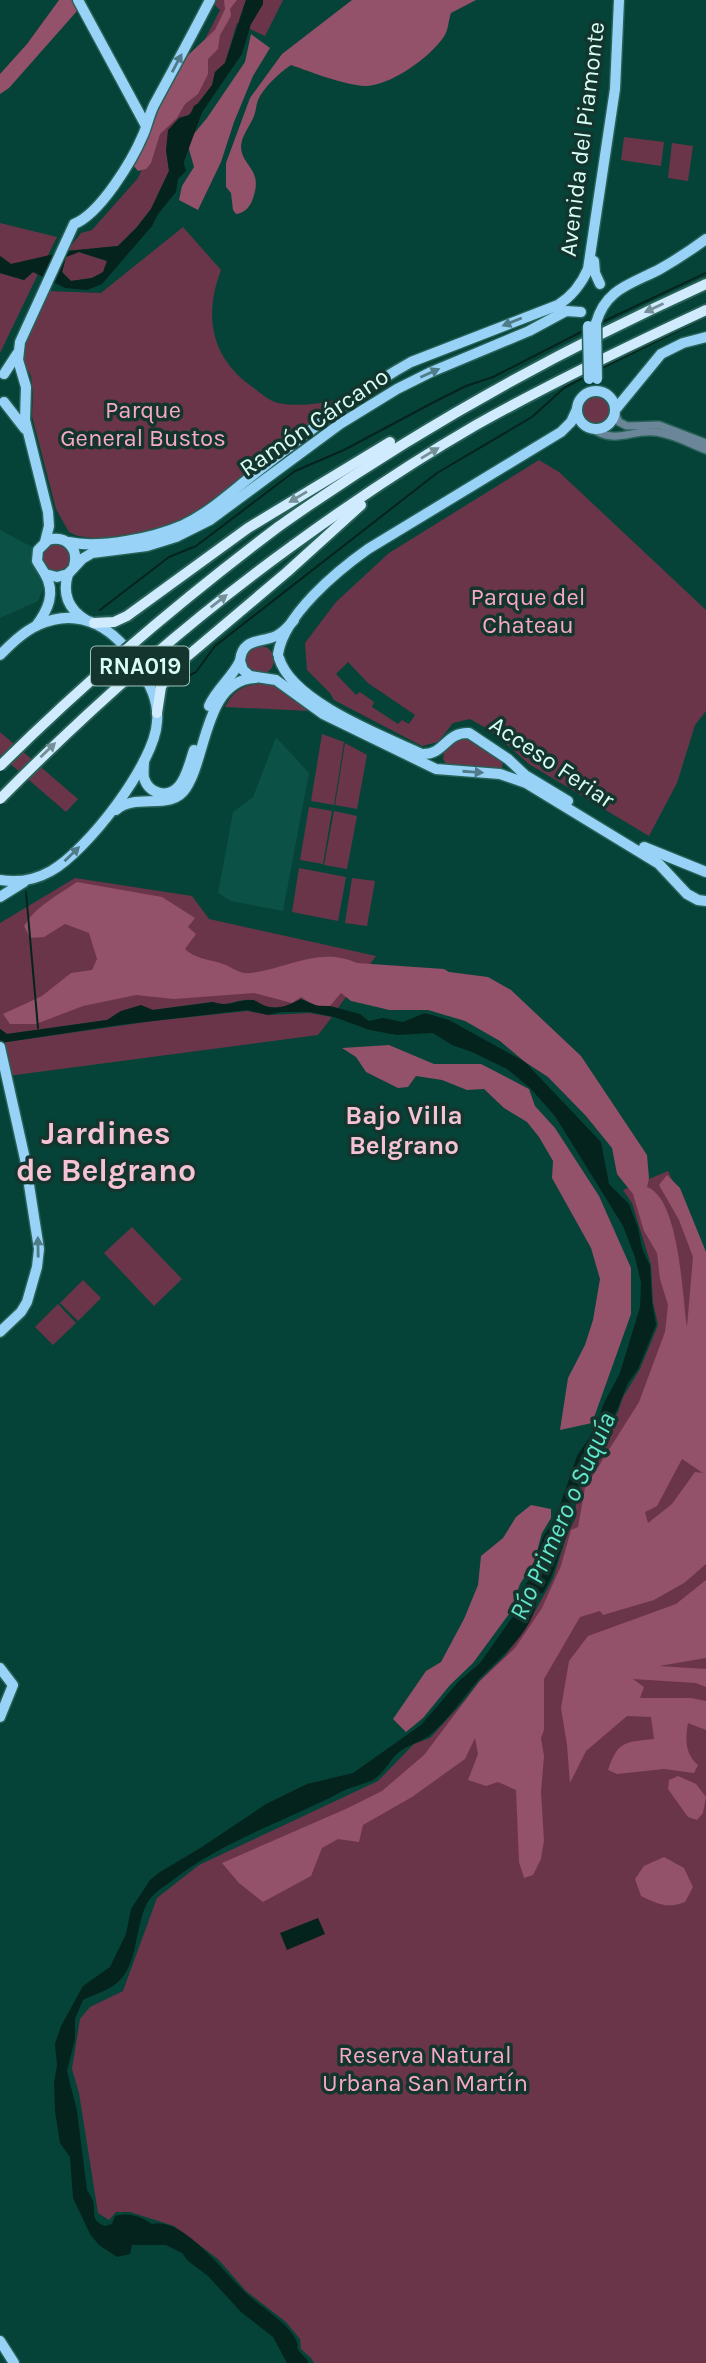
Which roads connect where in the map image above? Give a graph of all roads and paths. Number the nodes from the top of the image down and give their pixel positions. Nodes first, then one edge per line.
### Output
1 (78, 0) edge
2 (210, 0) edge
3 (621, 0) edge
4 (145, 124) junction
5 (706, 239) edge
6 (637, 279) junction
7 (581, 282) junction
8 (601, 284) junction
9 (706, 284) edge
10 (573, 293) junction
11 (603, 307) junction
12 (706, 310) edge
13 (582, 312) junction
14 (592, 324) junction
15 (706, 337) edge
16 (18, 351) junction
17 (2, 375) edge
18 (22, 378) junction
19 (593, 379) junction
20 (636, 386) junction
21 (25, 393) junction
22 (605, 393) junction
23 (583, 395) junction
24 (2, 401) edge
25 (577, 409) junction
26 (615, 412) junction
27 (444, 418) junction
28 (588, 427) junction
29 (28, 432) junction
30 (561, 432) junction
31 (706, 443) edge
32 (706, 450) edge
33 (403, 470) junction
34 (48, 512) junction
35 (66, 541) junction
36 (45, 542) junction
37 (71, 570) junction
38 (45, 574) junction
39 (294, 620) junction
40 (91, 622) junction
41 (36, 626) junction
42 (258, 640) junction
43 (0, 655) edge
44 (279, 656) junction
45 (240, 661) junction
46 (259, 678) junction
47 (157, 713) junction
48 (439, 751) junction
49 (508, 759) junction
50 (144, 760) junction
51 (0, 766) edge
52 (446, 770) junction
53 (499, 774) junction
54 (0, 799) edge
55 (107, 816) junction
56 (686, 865) junction
57 (706, 872) edge
58 (0, 880) edge
59 (28, 880) junction
60 (675, 880) junction
61 (0, 897) edge
62 (706, 901) edge
63 (0, 1048) edge
64 (0, 1332) edge
65 (0, 1668) edge
66 (0, 1717) edge
67 (0, 2341) edge
68 (14, 2363) edge

1 - 4 main road
4 -> 2 main road
3 - 7 main road, Avenida del Piamonte
3 - 8 main road, Avenida del Piamonte
4 - 16 main road
5 - 6 main road
6 - 8 main road
6 - 11 main road
7 - 8 main road
7 - 10 main road
8 - 11 main road
9 -> 27 highway, RNA019
10 - 13 main road
10 -> 35 main road, Ramón Cárcano
11 - 13 main road
11 - 14 main road
33 -> 12 highway, RNA019
13 - 14 main road
37 -> 13 main road, Ramón Cárcano
14 - 19 main road, bridge
15 - 20 main road
16 - 17 main road
16 - 18 main road
17 - 18 main road
18 - 21 main road
19 - 22 main road
19 - 23 main road
20 - 22 main road
20 - 26 main road
21 - 24 main road
21 - 29 main road
22 - 23 main road
22 - 26 main road
23 - 25 main road
24 - 29 main road
25 - 28 main road
25 - 30 main road
26 - 28 main road
26 - 31 street
27 -> 40 highway
27 - 51 highway, RNA019, bridge
28 - 30 main road
28 - 32 street
29 - 34 main road
30 - 39 main road
33 - 47 highway
54 -> 33 highway, RNA019, bridge
34 - 35 main road
34 - 36 main road
35 - 36 main road
35 - 37 main road
36 - 38 main road
37 - 38 main road
37 - 40 main road
38 - 41 main road
39 - 42 main road
39 - 44 main road
40 - 41 main road
40 - 47 main road
41 - 43 main road
42 - 44 main road
42 - 45 main road
44 - 46 main road
44 - 48 main road
45 - 46 main road
45 - 50 main road
46 - 52 main road, Acceso Feriar
46 - 55 main road
47 - 50 main road
48 - 49 main road, Acceso Feriar
48 - 52 main road
49 - 53 main road
49 - 56 main road, Acceso Feriar
50 - 55 main road
52 -> 53 main road, Acceso Feriar
53 - 60 main road, Acceso Feriar
59 -> 55 main road
56 - 57 main road, Acceso Feriar
56 - 60 main road
58 - 59 main road
59 - 61 main road
60 - 62 main road, Acceso Feriar
64 -> 63 main road
65 - 66 main road
67 - 68 main road

